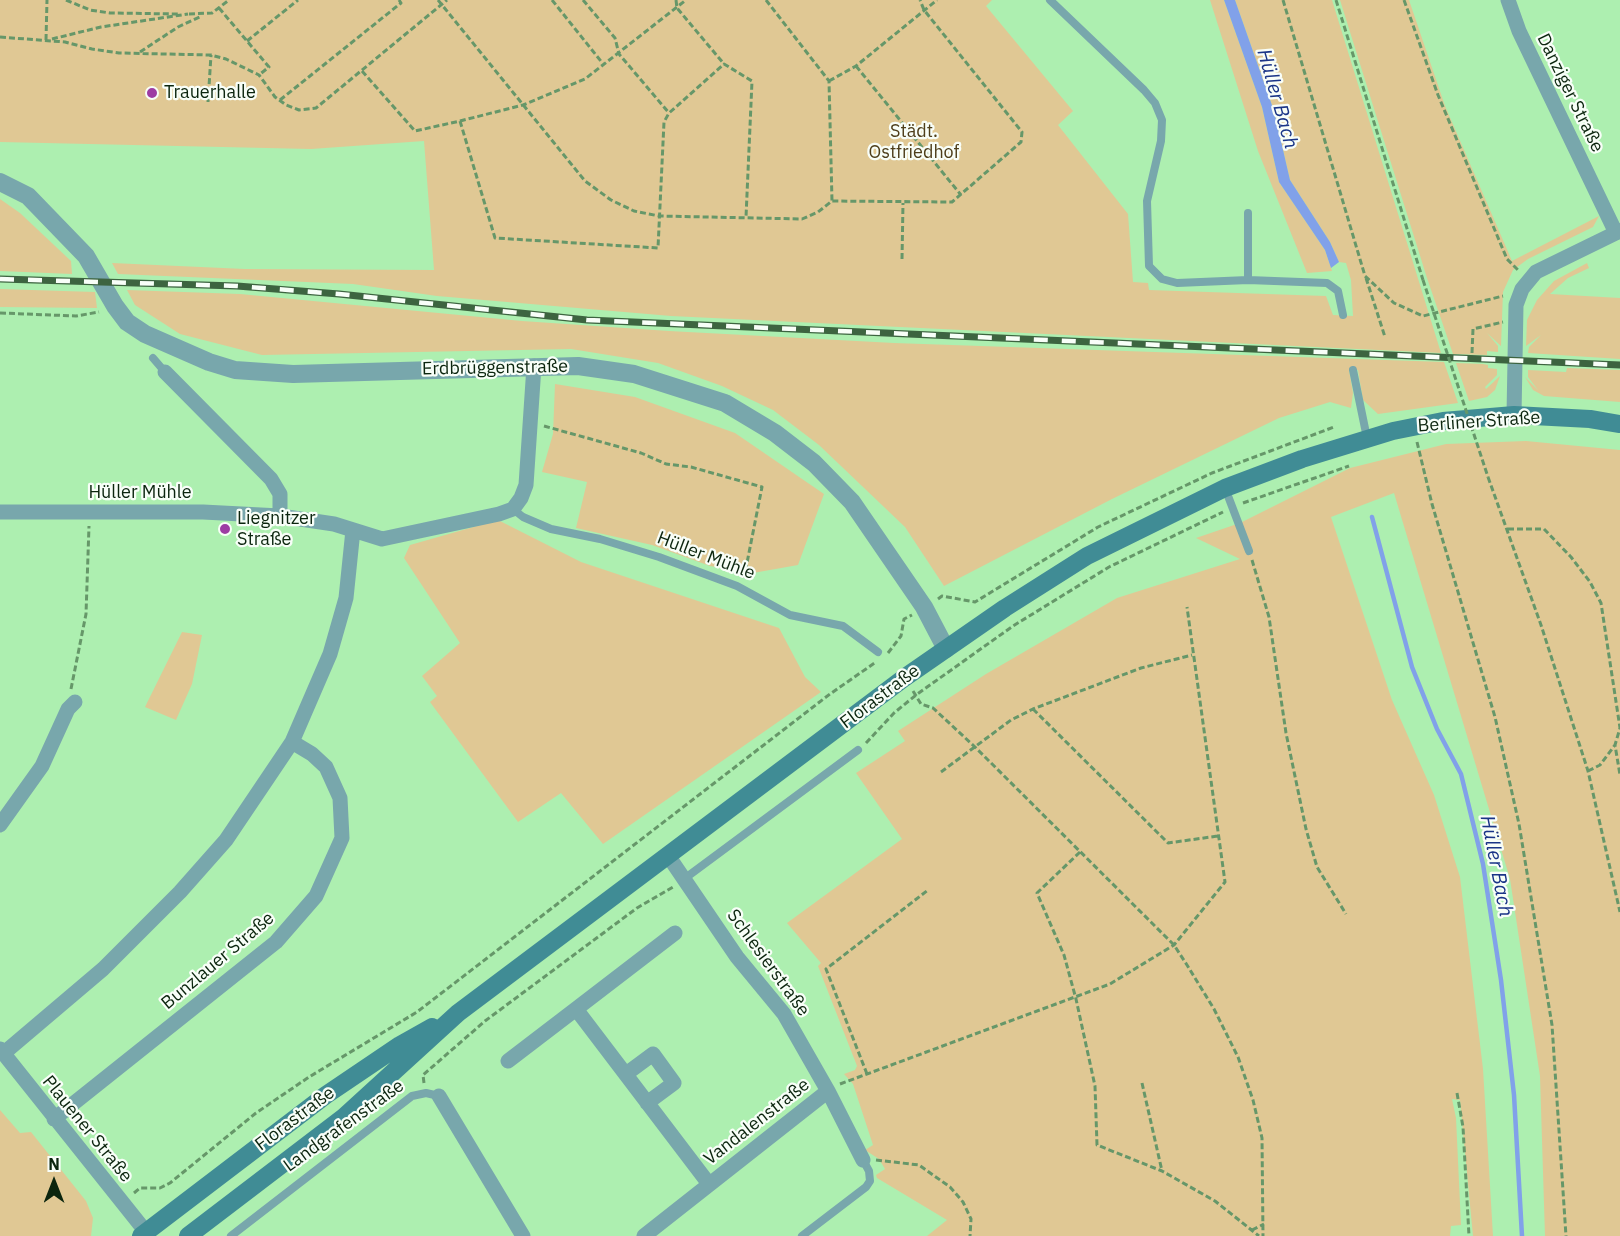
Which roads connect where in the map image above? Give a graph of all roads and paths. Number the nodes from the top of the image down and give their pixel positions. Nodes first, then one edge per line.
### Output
1 (47, 0) edge
2 (66, 0) edge
3 (229, 0) edge
4 (298, 0) edge
5 (399, 0) edge
6 (438, 0) edge
7 (447, 0) edge
8 (552, 0) edge
9 (583, 0) edge
10 (676, 0) edge
11 (686, 0) edge
12 (766, 0) edge
13 (920, 0) edge
14 (938, 0) edge
15 (1050, 0) edge
16 (1283, 0) edge
17 (1336, 0) edge
18 (1404, 0) edge
19 (1508, 0) edge
20 (442, 4) junction
21 (219, 8) junction
22 (677, 8) junction
23 (924, 10) junction
24 (188, 14) junction
25 (206, 15) junction
26 (0, 37) edge
27 (46, 40) junction
28 (247, 40) junction
29 (139, 52) junction
30 (619, 54) junction
31 (211, 55) junction
32 (724, 64) junction
33 (604, 65) junction
34 (856, 66) junction
35 (362, 71) junction
36 (259, 75) junction
37 (830, 81) junction
38 (279, 100) junction
39 (208, 102) dead end
40 (523, 105) junction
41 (669, 113) junction
42 (460, 121) junction
43 (0, 182) edge
44 (962, 195) junction
45 (832, 201) junction
46 (903, 204) junction
47 (1248, 213) dead end
48 (659, 216) junction
49 (746, 217) junction
50 (1618, 232) edge
51 (902, 259) dead end
52 (1365, 276) junction
53 (1248, 280) junction
54 (1525, 284) junction
55 (115, 306) junction
56 (0, 313) edge
57 (1343, 315) dead end
58 (1516, 322) junction
59 (1385, 337) dead end
60 (1472, 353) dead end
61 (153, 358) dead end
62 (534, 366) junction
63 (1353, 370) dead end
64 (165, 372) joint
65 (1514, 415) junction
66 (531, 422) junction
67 (1620, 424) edge
68 (1415, 426) junction
69 (1334, 427) dead end
70 (1367, 438) junction
71 (1341, 446) joint
72 (1349, 466) dead end
73 (1225, 488) junction
74 (1232, 507) junction
75 (513, 509) junction
76 (0, 512) edge
77 (89, 512) junction
78 (280, 516) junction
79 (1507, 529) junction
80 (353, 530) junction
81 (1249, 551) joint
82 (737, 586) junction
83 (924, 607) junction
84 (1187, 607) dead end
85 (946, 649) junction
86 (878, 652) dead end
87 (1193, 655) junction
88 (904, 678) junction
89 (916, 695) junction
90 (75, 702) joint
91 (1033, 709) junction
92 (292, 742) junction
93 (1615, 745) junction
94 (975, 747) junction
95 (858, 750) joint
96 (1588, 771) junction
97 (941, 772) dead end
98 (1620, 775) edge
99 (0, 825) edge
100 (1218, 836) junction
101 (1080, 852) junction
102 (669, 857) junction
103 (684, 879) junction
104 (928, 890) dead end
105 (1620, 912) edge
106 (1346, 914) dead end
107 (675, 933) dead end
108 (1174, 945) junction
109 (1076, 999) junction
110 (576, 1010) junction
111 (458, 1013) junction
112 (2, 1051) edge
113 (508, 1061) dead end
114 (626, 1074) junction
115 (867, 1074) junction
116 (1142, 1083) dead end
117 (828, 1091) junction
118 (1456, 1093) dead end
119 (432, 1095) junction
120 (647, 1102) junction
121 (54, 1119) junction
122 (862, 1160) junction
123 (1162, 1171) junction
124 (709, 1184) junction
125 (122, 1202) junction
126 (1264, 1224) junction
127 (1252, 1230) junction
128 (145, 1235) edge
129 (188, 1236) edge
130 (231, 1236) edge
131 (523, 1236) edge
132 (644, 1236) edge
133 (802, 1236) edge
134 (970, 1236) edge
135 (1261, 1236) edge
136 (1469, 1236) edge
137 (1566, 1236) edge

1 - 27 path
2 - 24 path
3 - 21 path
4 - 28 path
5 - 38 path
6 - 20 path
7 - 20 path
8 - 33 path
9 - 30 path
10 - 22 path
11 - 22 path
12 - 37 path
13 - 23 path
14 - 23 path
15 - 53 lane
16 - 52 path
17 - 79 path, bridge
18 - 54 path
19 - 50 street, Danziger Straße
20 - 35 path
20 - 40 path
21 - 25 path
21 - 28 path
22 - 30 path
22 - 32 path
23 - 34 path
23 - 44 path
24 - 25 path
24 - 27 path
25 - 29 path
26 - 27 path
27 - 29 path
28 - 36 path
29 - 31 path
30 - 33 path
30 - 41 path
31 - 36 path
31 - 39 path
32 - 41 path
32 - 49 path
33 - 40 path
34 - 37 path
34 - 44 path
35 - 38 path
35 - 42 path
36 - 38 path
37 - 45 path
40 - 42 path
40 - 48 path
41 - 48 path
42 - 48 path
43 - 55 street, Erdbrüggenstraße
44 - 46 path
45 - 46 path
45 - 49 path
46 - 51 path
47 - 53 lane
48 - 49 path
50 - 54 street
52 - 54 path
52 - 59 path
53 - 57 lane
54 - 58 street
55 - 56 path
55 - 62 street, Erdbrüggenstraße
58 - 60 path
58 - 65 street
61 - 64 lane
62 - 66 street
62 - 83 street, Erdbrüggenstraße
63 - 70 lane
64 - 78 street
65 - 67 main road, Berliner Straße
65 - 68 main road, Berliner Straße
66 - 75 street
66 - 82 path
68 - 70 main road, Berliner Straße
68 - 137 path
69 - 83 path
70 - 71 main road, Berliner Straße
71 - 73 main road, Florastraße
72 - 74 path
73 - 74 lane
73 - 85 main road, Florastraße
74 - 81 lane
74 - 89 path
75 - 80 street, Hüller Mühle
75 - 82 lane, Hüller Mühle
76 - 77 street, Hüller Mühle
77 - 78 street, Hüller Mühle
77 - 90 path
78 - 80 street, Hüller Mühle
79 - 93 path
79 - 96 path
80 - 92 street
81 - 106 path
82 - 86 lane, Hüller Mühle
83 - 85 street, Erdbrüggenstraße
83 - 125 path
84 - 87 path
85 - 88 main road, Florastraße
87 - 91 path
87 - 100 path
88 - 89 path
88 - 102 main road, Florastraße
89 - 94 path
89 - 95 path
90 - 99 street
91 - 94 path
91 - 100 path
92 - 112 street
92 - 121 street, Bunzlauer Straße
93 - 96 path
93 - 98 path
94 - 97 path
94 - 101 path
95 - 103 lane
96 - 105 path
100 - 108 path
101 - 108 path
101 - 109 path
102 - 103 street, Schlesierstraße
102 - 111 main road, Florastraße
103 - 117 street, Schlesierstraße
103 - 119 path
104 - 115 path
107 - 110 street
108 - 109 path
108 - 126 path
109 - 115 path
109 - 123 path
110 - 113 street
110 - 114 street, Vandalenstraße
111 - 128 main road, Florastraße
111 - 129 main road, Florastraße
112 - 121 street, Plauener Straße
114 - 120 street, Vandalenstraße
114 - 120 street
115 - 117 path
116 - 123 path
117 - 122 street, Schlesierstraße
117 - 124 street, Vandalenstraße
118 - 136 path
119 - 130 lane, Landgrafenstraße
119 - 131 street
120 - 124 street, Vandalenstraße
121 - 125 street, Plauener Straße
122 - 133 lane
122 - 134 path
123 - 127 path
124 - 132 street, Vandalenstraße
125 - 128 street, Plauener Straße
126 - 127 path
126 - 135 path
127 - 135 path

